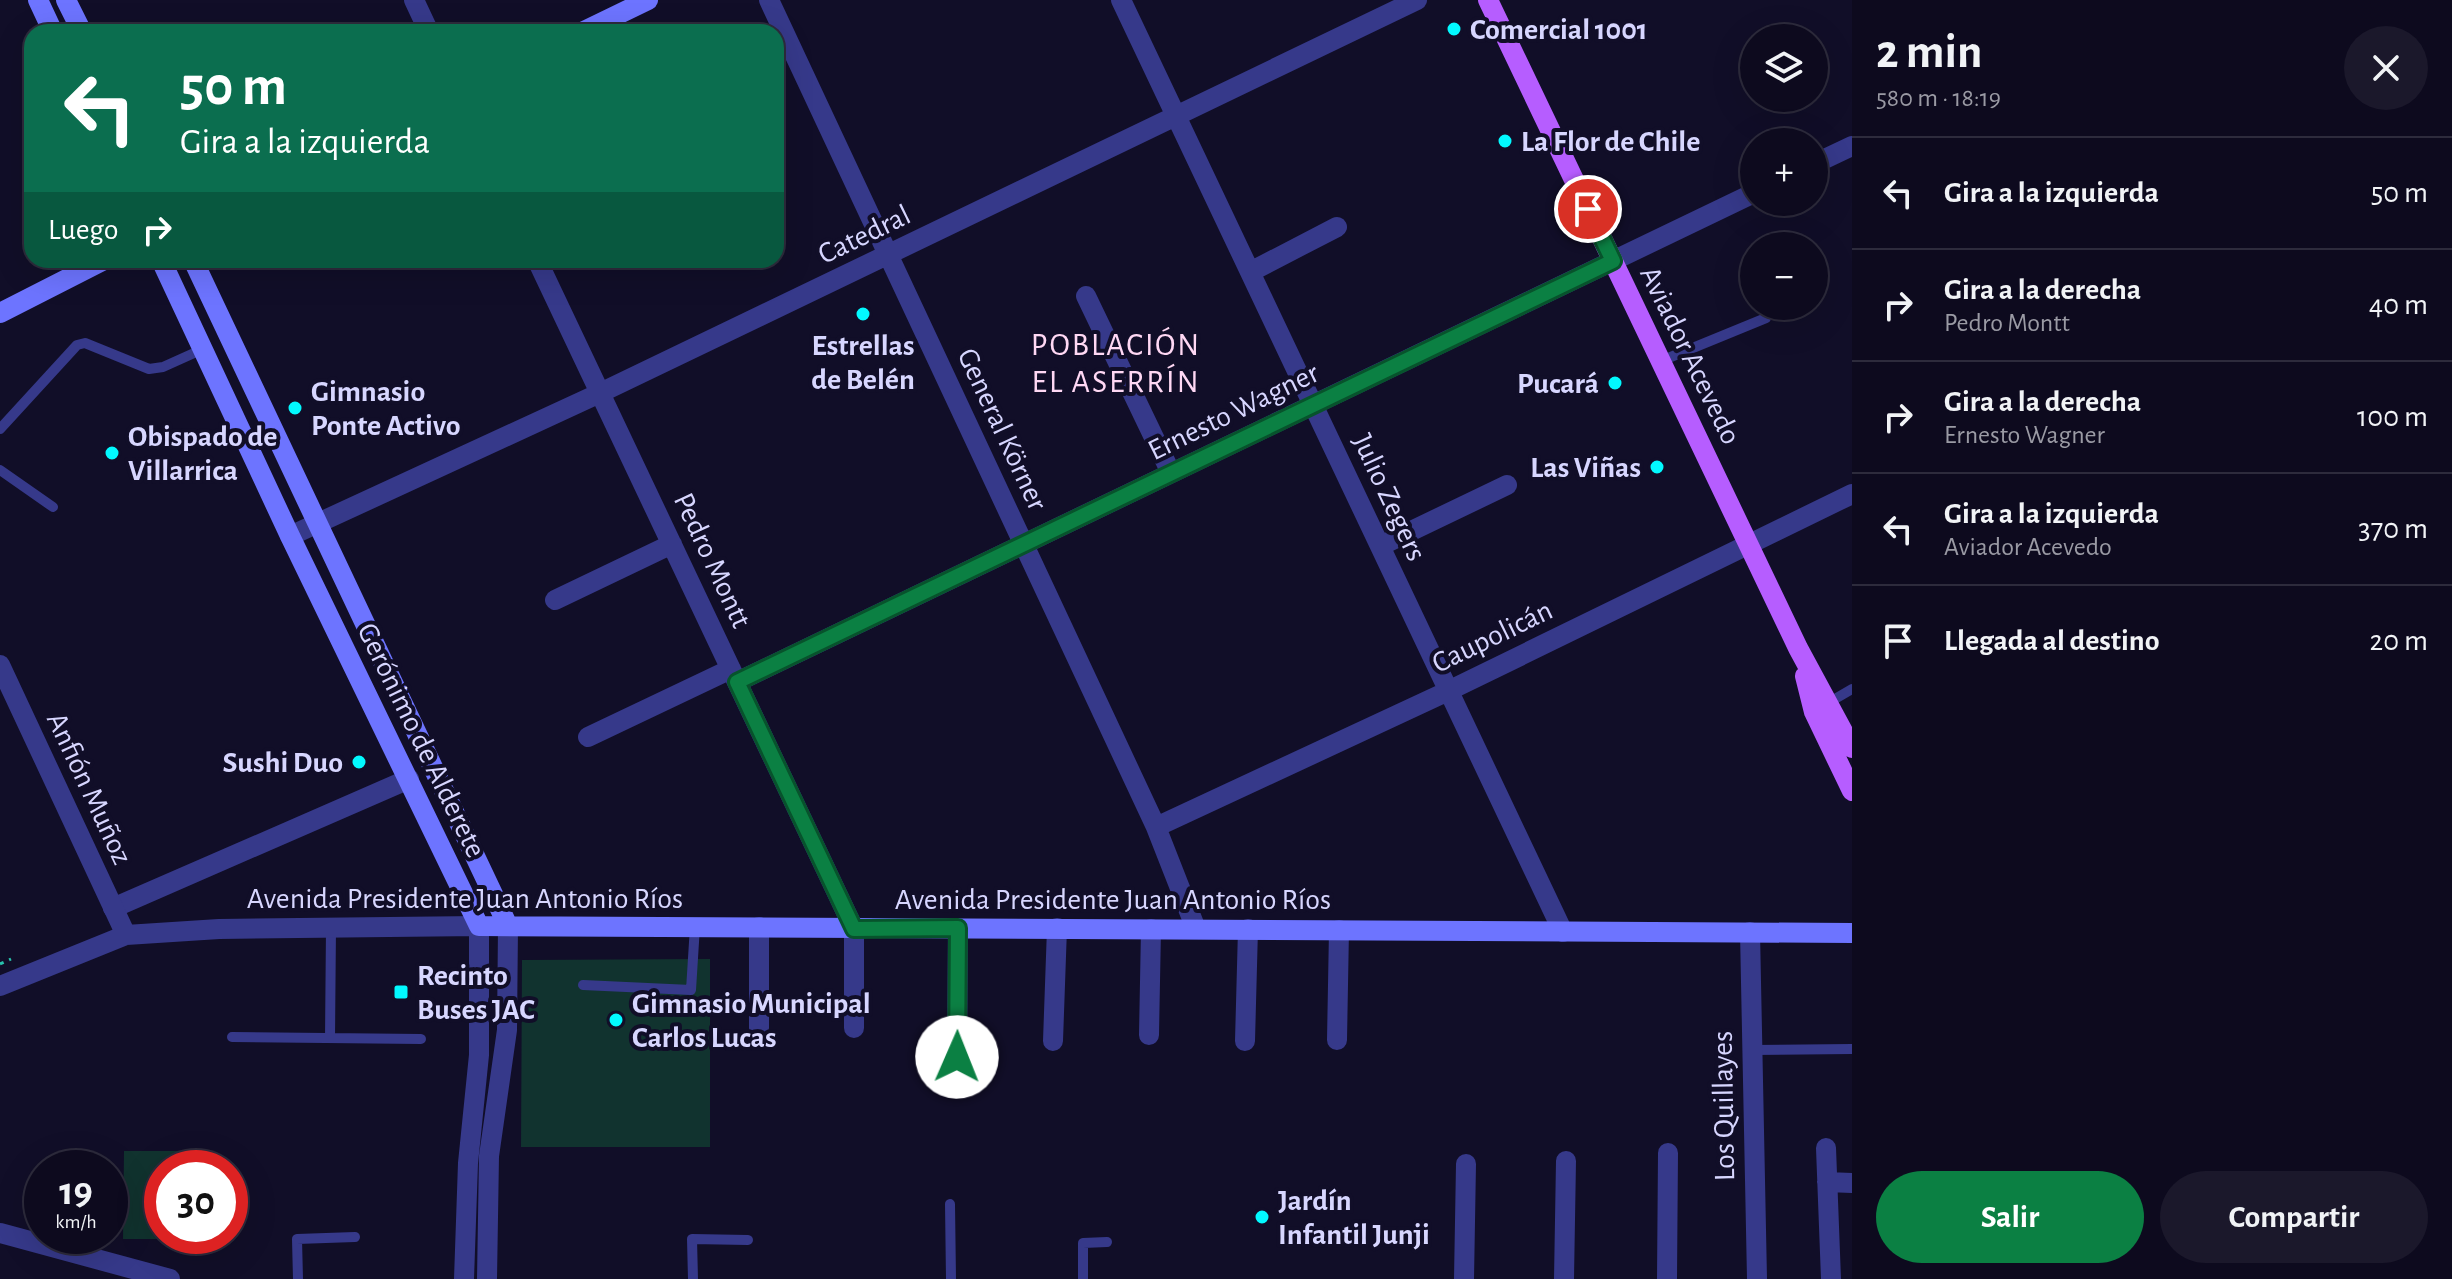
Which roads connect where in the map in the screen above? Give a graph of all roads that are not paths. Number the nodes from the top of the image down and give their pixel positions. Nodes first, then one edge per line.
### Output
1 (38, 0) edge
2 (66, 0) edge
3 (414, 0) edge
4 (648, 0) edge
5 (769, 0) edge
6 (1121, 0) edge
7 (1417, 0) edge
8 (1488, 0) edge
9 (49, 24) edge
10 (78, 24) edge
11 (425, 24) edge
12 (601, 24) edge
13 (780, 24) edge
14 (784, 32) edge
15 (1176, 116) junction
16 (1852, 146) edge
17 (1828, 157) edge
18 (1740, 200) edge
19 (1337, 227) dead end
20 (888, 256) junction
21 (1613, 261) junction
22 (84, 268) edge
23 (165, 268) edge
24 (197, 268) edge
25 (541, 268) edge
26 (1250, 272) junction
27 (1086, 296) dead end
28 (0, 313) edge
29 (1761, 320) edge
30 (203, 349) junction
31 (1661, 361) junction
32 (600, 393) junction
33 (1313, 405) junction
34 (0, 429) edge
35 (0, 470) edge
36 (1171, 473) junction
37 (1507, 485) dead end
38 (1852, 494) edge
39 (53, 507) dead end
40 (318, 523) junction
41 (290, 536) junction
42 (672, 544) junction
43 (1024, 544) junction
44 (1749, 544) junction
45 (1380, 546) junction
46 (555, 600) dead end
47 (1798, 648) junction
48 (1, 668) edge
49 (734, 676) junction
50 (1852, 689) edge
51 (1448, 691) junction
52 (1828, 703) junction
53 (588, 737) dead end
54 (1852, 748) edge
55 (409, 779) junction
56 (1850, 785) edge
57 (1156, 827) junction
58 (113, 908) junction
59 (479, 926) junction
60 (508, 926) junction
61 (695, 926) junction
62 (759, 927) junction
63 (331, 928) junction
64 (958, 928) junction
65 (1057, 928) junction
66 (854, 929) junction
67 (1151, 929) junction
68 (1196, 929) junction
69 (1248, 929) junction
70 (1339, 930) junction
71 (1563, 932) junction
72 (1750, 932) junction
73 (1852, 933) edge
74 (126, 935) junction
75 (583, 985) dead end
76 (0, 986) edge
77 (759, 1028) dead end
78 (854, 1028) dead end
79 (1149, 1035) dead end
80 (232, 1037) dead end
81 (330, 1038) junction
82 (421, 1039) dead end
83 (1337, 1040) dead end
84 (1053, 1041) dead end
85 (1245, 1041) dead end
86 (1852, 1049) edge
87 (1752, 1050) junction
88 (957, 1057) dead end
89 (1826, 1148) dead end
90 (1668, 1153) dead end
91 (1566, 1161) dead end
92 (1466, 1164) dead end
93 (1827, 1182) junction
94 (1852, 1183) edge
95 (950, 1204) dead end
96 (0, 1233) edge
97 (355, 1237) dead end
98 (748, 1240) dead end
99 (1107, 1242) dead end
100 (170, 1279) edge
101 (298, 1279) edge
102 (464, 1279) edge
103 (487, 1279) edge
104 (693, 1279) edge
105 (951, 1279) edge
106 (1083, 1279) edge
107 (1464, 1279) edge
108 (1564, 1279) edge
109 (1667, 1279) edge
110 (1757, 1279) edge
111 (1831, 1279) edge

1 - 9 main road
2 - 10 main road
3 - 11 street
4 - 12 main road
5 - 13 street, General Körner
6 - 15 street, Julio Zegers
7 - 15 street, Catedral
8 - 21 main road, Aviador Acevedo
14 - 20 street, General Körner
15 - 20 street, Catedral
15 - 26 street, Julio Zegers
16 - 17 street
18 - 21 street, Ernesto Wagner
19 - 26 street
20 - 32 street, Catedral
20 - 43 street, General Körner
21 - 31 main road, Aviador Acevedo
21 - 33 street, Ernesto Wagner
22 - 28 main road
23 - 30 main road, Gerónimo de Alderete
24 - 40 main road, Gerónimo de Alderete
25 - 32 street, Pedro Montt
26 - 33 street, Julio Zegers
27 - 36 street
29 - 31 lane
30 - 34 lane
30 - 41 main road, Gerónimo de Alderete
31 - 44 main road, Aviador Acevedo
32 - 40 street, Catedral
32 - 42 street, Pedro Montt
33 - 36 street, Ernesto Wagner
33 - 45 street, Julio Zegers
35 - 39 lane
36 - 43 street, Ernesto Wagner
37 - 45 street
38 - 44 street, Caupolicán
40 - 41 street, Catedral
40 - 60 main road, Gerónimo de Alderete
41 - 55 main road, Gerónimo de Alderete
42 - 46 street
42 - 49 street, Pedro Montt
43 - 49 street, Ernesto Wagner
43 - 57 street, General Körner
44 - 47 main road, Aviador Acevedo
44 - 51 street, Caupolicán
45 - 51 street, Julio Zegers
47 - 52 main road, Aviador Acevedo
47 - 56 main road, Aviador Acevedo
48 - 58 street, Anfión Muñoz
49 - 53 street, Ernesto Wagner
49 - 66 street, Pedro Montt
50 - 52 lane
51 - 57 street, Caupolicán
51 - 71 street, Julio Zegers
52 - 54 main road, Aviador Acevedo
55 - 58 street
55 - 59 main road, Gerónimo de Alderete
57 - 68 street, General Körner
58 - 74 street, Anfión Muñoz
59 - 60 main road, Avenida Presidente Juan Antonio Ríos
59 - 63 street, Avenida Presidente Juan Antonio Ríos
59 - 102 street, Gerónimo de Alderete
60 - 61 main road, Avenida Presidente Juan Antonio Ríos
60 - 103 street, Gerónimo de Alderete
61 - 62 main road, Avenida Presidente Juan Antonio Ríos
61 - 75 lane
62 - 66 main road, Avenida Presidente Juan Antonio Ríos
62 - 77 street
63 - 74 street, Avenida Presidente Juan Antonio Ríos
63 - 81 lane
64 - 65 main road, Avenida Presidente Juan Antonio Ríos
64 - 66 main road, Avenida Presidente Juan Antonio Ríos
64 - 88 street
65 - 67 main road, Avenida Presidente Juan Antonio Ríos
65 - 84 street
66 - 78 street
67 - 68 main road, Avenida Presidente Juan Antonio Ríos
67 - 79 street
68 - 69 main road, Avenida Presidente Juan Antonio Ríos
69 - 70 main road, Avenida Presidente Juan Antonio Ríos
69 - 85 street
70 - 71 main road, Avenida Presidente Juan Antonio Ríos
70 - 83 street
71 - 72 main road, Avenida Presidente Juan Antonio Ríos
72 - 73 main road, Avenida Presidente Juan Antonio Ríos
72 - 87 street, Los Quillayes
74 - 76 street, Avenida Presidente Juan Antonio Ríos
80 - 81 lane
81 - 82 lane
86 - 87 lane
87 - 110 street, Los Quillayes
89 - 93 street
90 - 109 street
91 - 108 street
92 - 107 street
93 - 94 street
93 - 111 street
95 - 105 lane
96 - 100 street
97 - 101 lane
98 - 104 lane
99 - 106 lane

